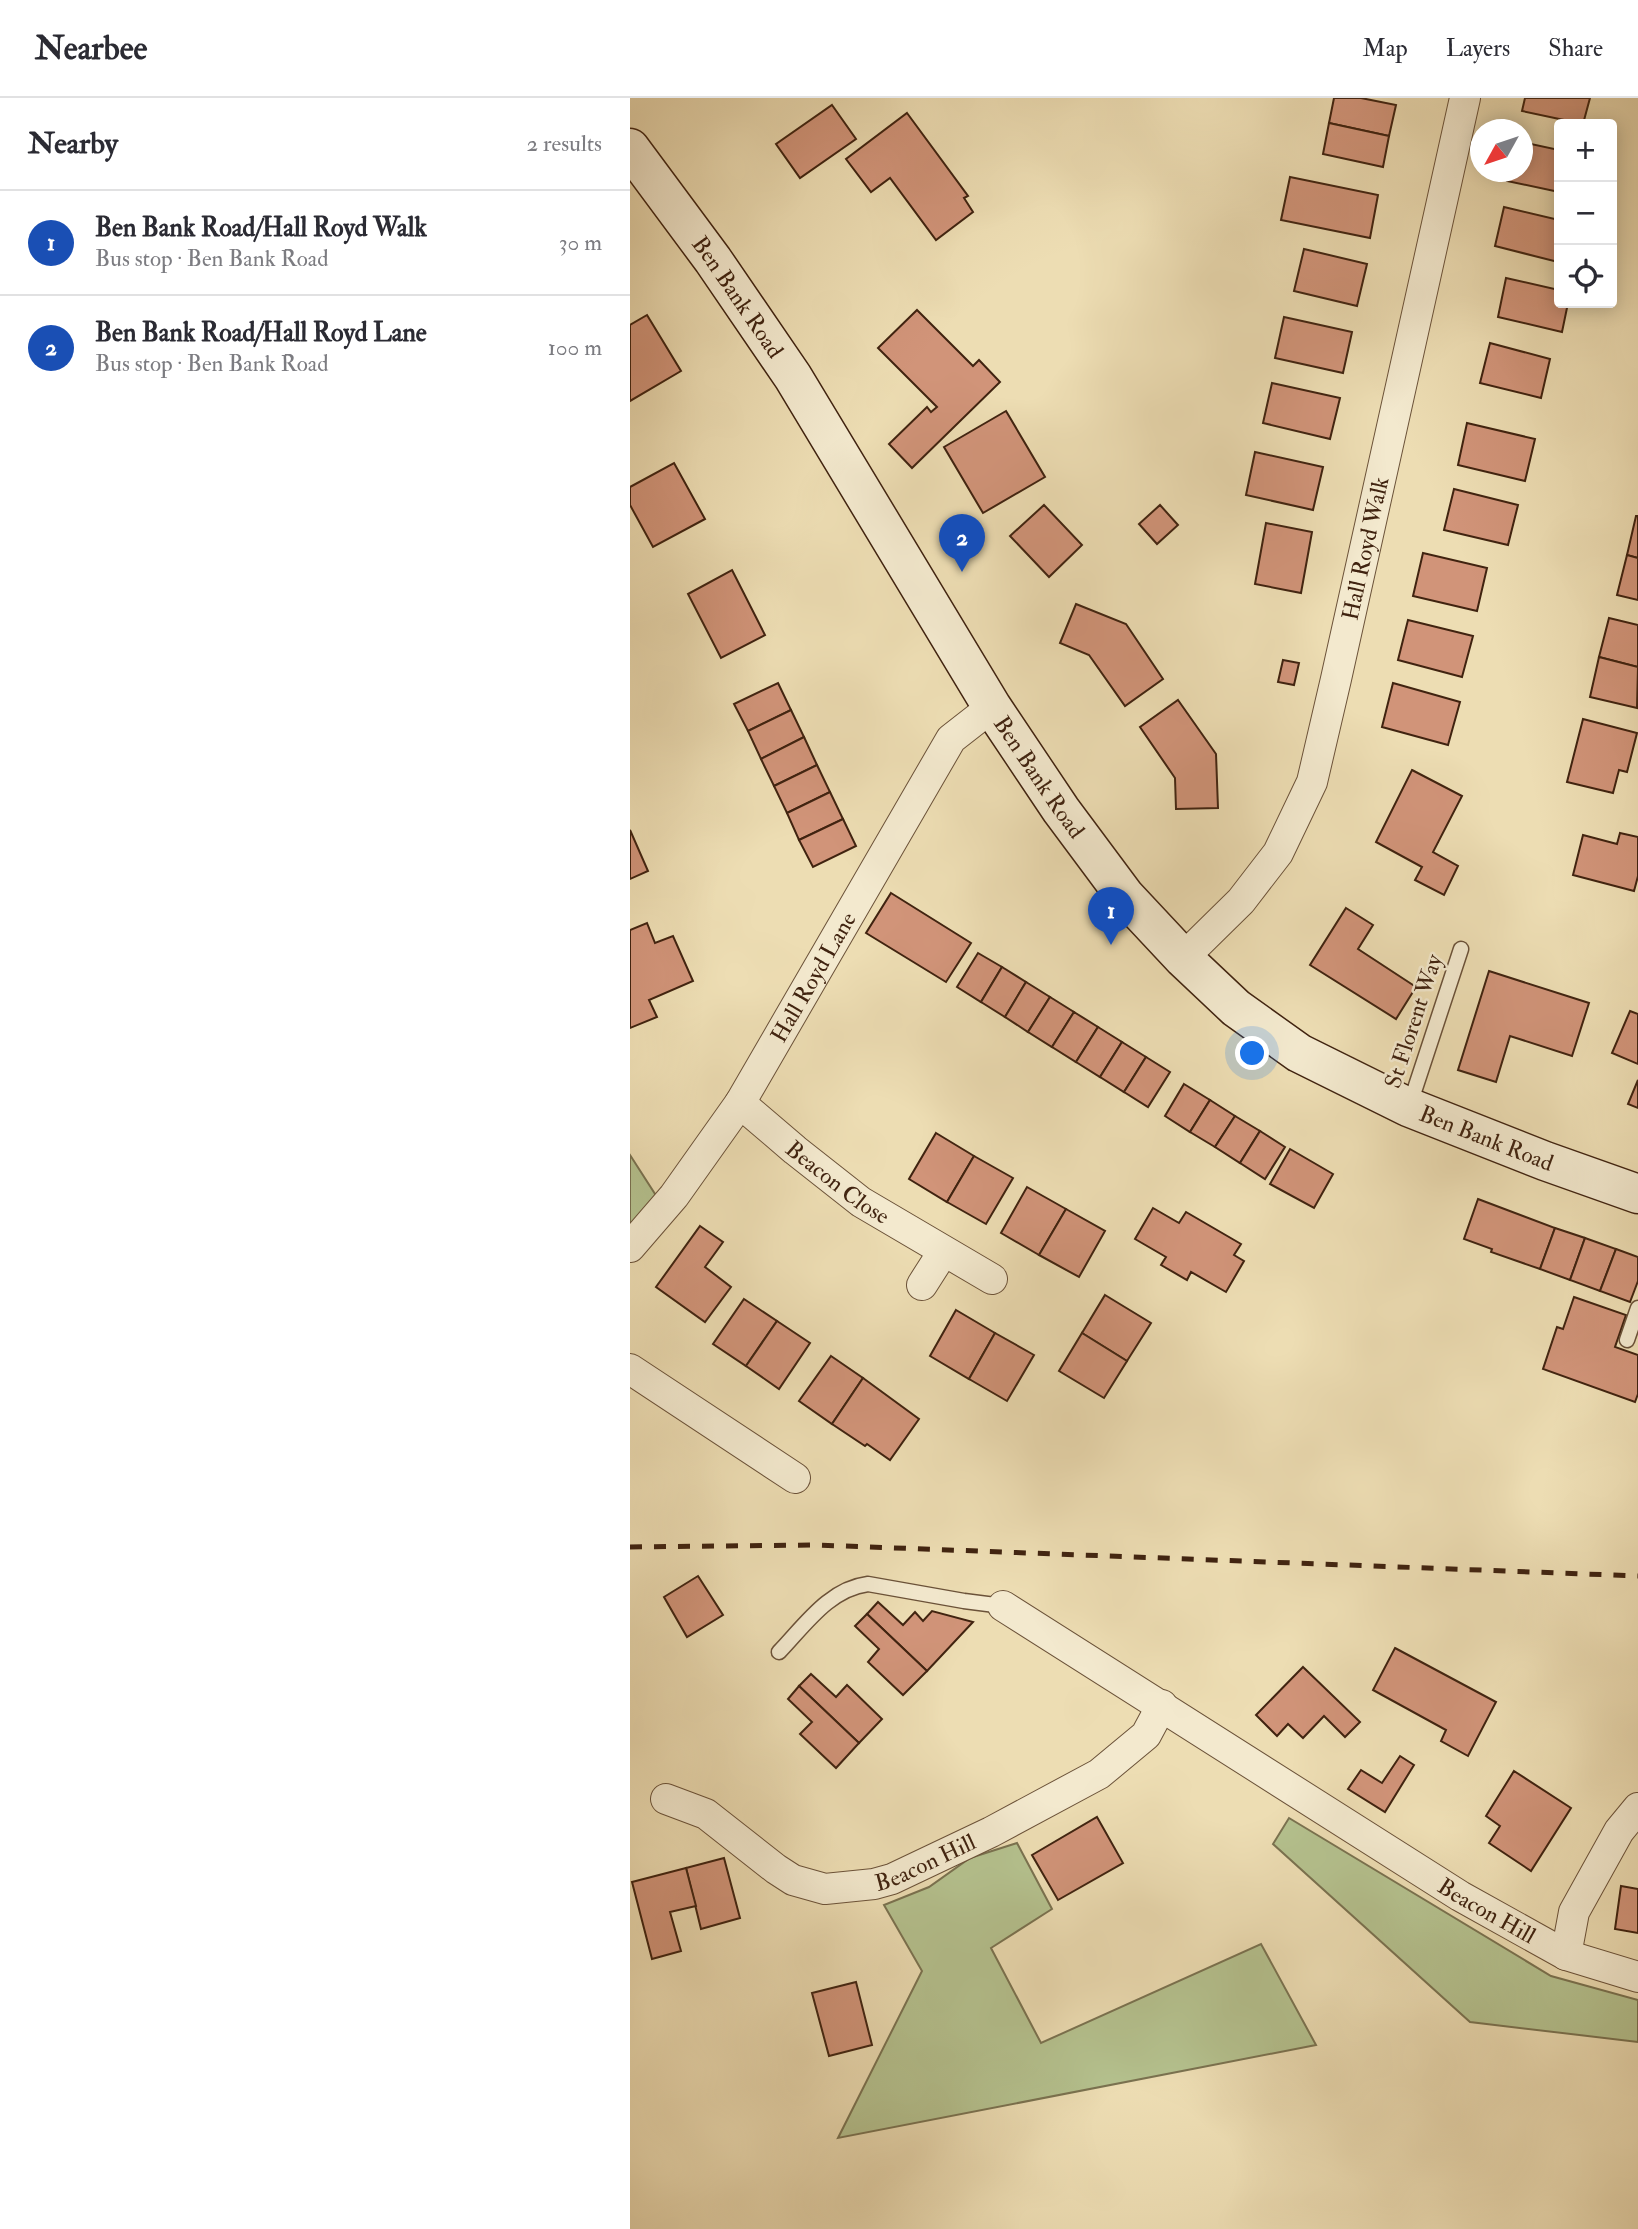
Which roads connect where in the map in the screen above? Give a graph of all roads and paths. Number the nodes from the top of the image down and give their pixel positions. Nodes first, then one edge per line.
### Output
1 (1465, 98) edge
2 (630, 148) edge
3 (992, 707) junction
4 (1461, 949) dead end
5 (1183, 958) junction
6 (740, 1103) junction
7 (1408, 1107) junction
8 (1638, 1194) edge
9 (630, 1247) edge
10 (943, 1252) junction
11 (992, 1279) dead end
12 (922, 1285) dead end
13 (1638, 1308) edge
14 (1627, 1340) dead end
15 (630, 1369) edge
16 (795, 1478) dead end
17 (1003, 1605) joint
18 (779, 1652) dead end
19 (1162, 1705) junction
20 (666, 1798) dead end
21 (1638, 1808) edge
22 (1566, 1955) junction
23 (1638, 1977) edge

1 - 5 street, Hall Royd Walk
2 - 3 main road, Ben Bank Road
3 - 5 main road, Ben Bank Road
3 - 6 street, Hall Royd Lane
4 - 7 lane, St Florent Way
5 - 7 main road, Ben Bank Road
6 - 9 street, Hall Royd Lane
6 - 10 street, Beacon Close
7 - 8 main road, Ben Bank Road
10 - 11 street, Beacon Close
10 - 12 street
13 - 14 lane
15 - 16 street
17 - 18 lane, Beacon Hill
17 - 19 street, Beacon Hill
19 - 20 street, Beacon Hill
19 - 22 street, Beacon Hill
21 - 22 street, Beacon Hill
22 - 23 street, Beacon Hill

